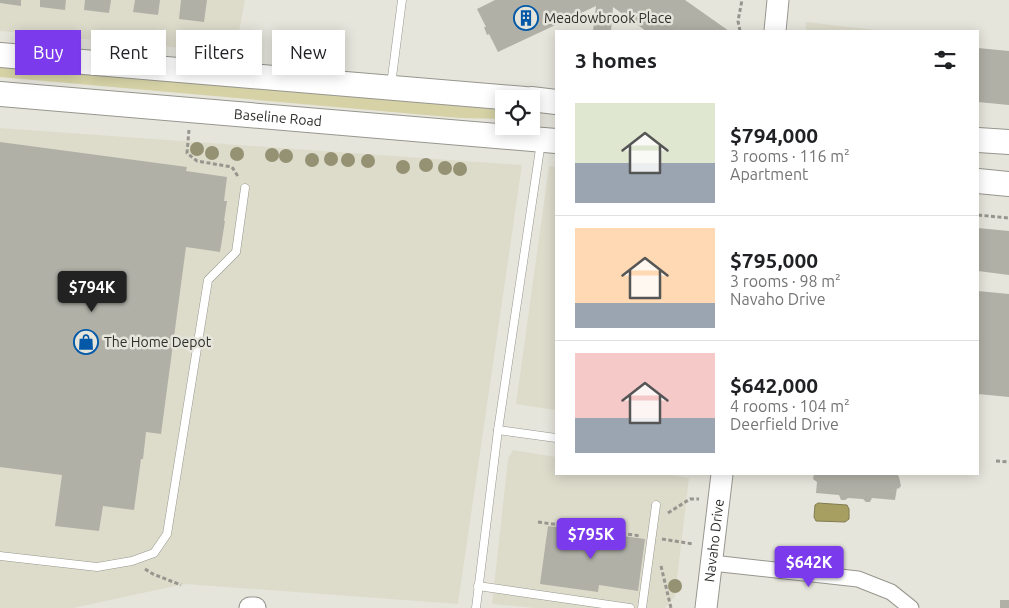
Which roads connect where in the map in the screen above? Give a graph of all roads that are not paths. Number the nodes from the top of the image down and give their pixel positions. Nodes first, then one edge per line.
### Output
1 (402, 0) edge
2 (778, 0) edge
3 (775, 30) edge
4 (0, 55) edge
5 (391, 87) junction
6 (0, 94) edge
7 (495, 96) edge
8 (540, 100) edge
9 (555, 102) edge
10 (979, 140) edge
11 (549, 141) edge
12 (1009, 142) edge
13 (979, 181) edge
14 (1009, 184) edge
15 (245, 188) road end
16 (498, 430) junction
17 (555, 438) edge
18 (722, 475) edge
19 (656, 509) road end
20 (0, 556) edge
21 (712, 563) junction
22 (478, 586) junction
23 (707, 599) edge
24 (250, 608) edge
25 (255, 608) edge
26 (476, 608) edge
27 (630, 608) edge
28 (642, 608) edge
29 (693, 608) edge
30 (910, 608) edge

1 - 5 lane
2 - 3 street
4 - 5 main road
5 - 7 main road
6 - 11 main road, Baseline Road
8 - 9 main road
10 - 12 main road
11 - 16 lane
13 - 14 main road
15 - 20 lane
16 - 17 lane
16 - 22 lane
18 - 21 street, Navaho Drive
19 - 28 lane
21 - 23 street, Navaho Drive
21 - 30 street
22 - 26 lane
22 - 27 lane
23 - 29 street
24 - 25 street

